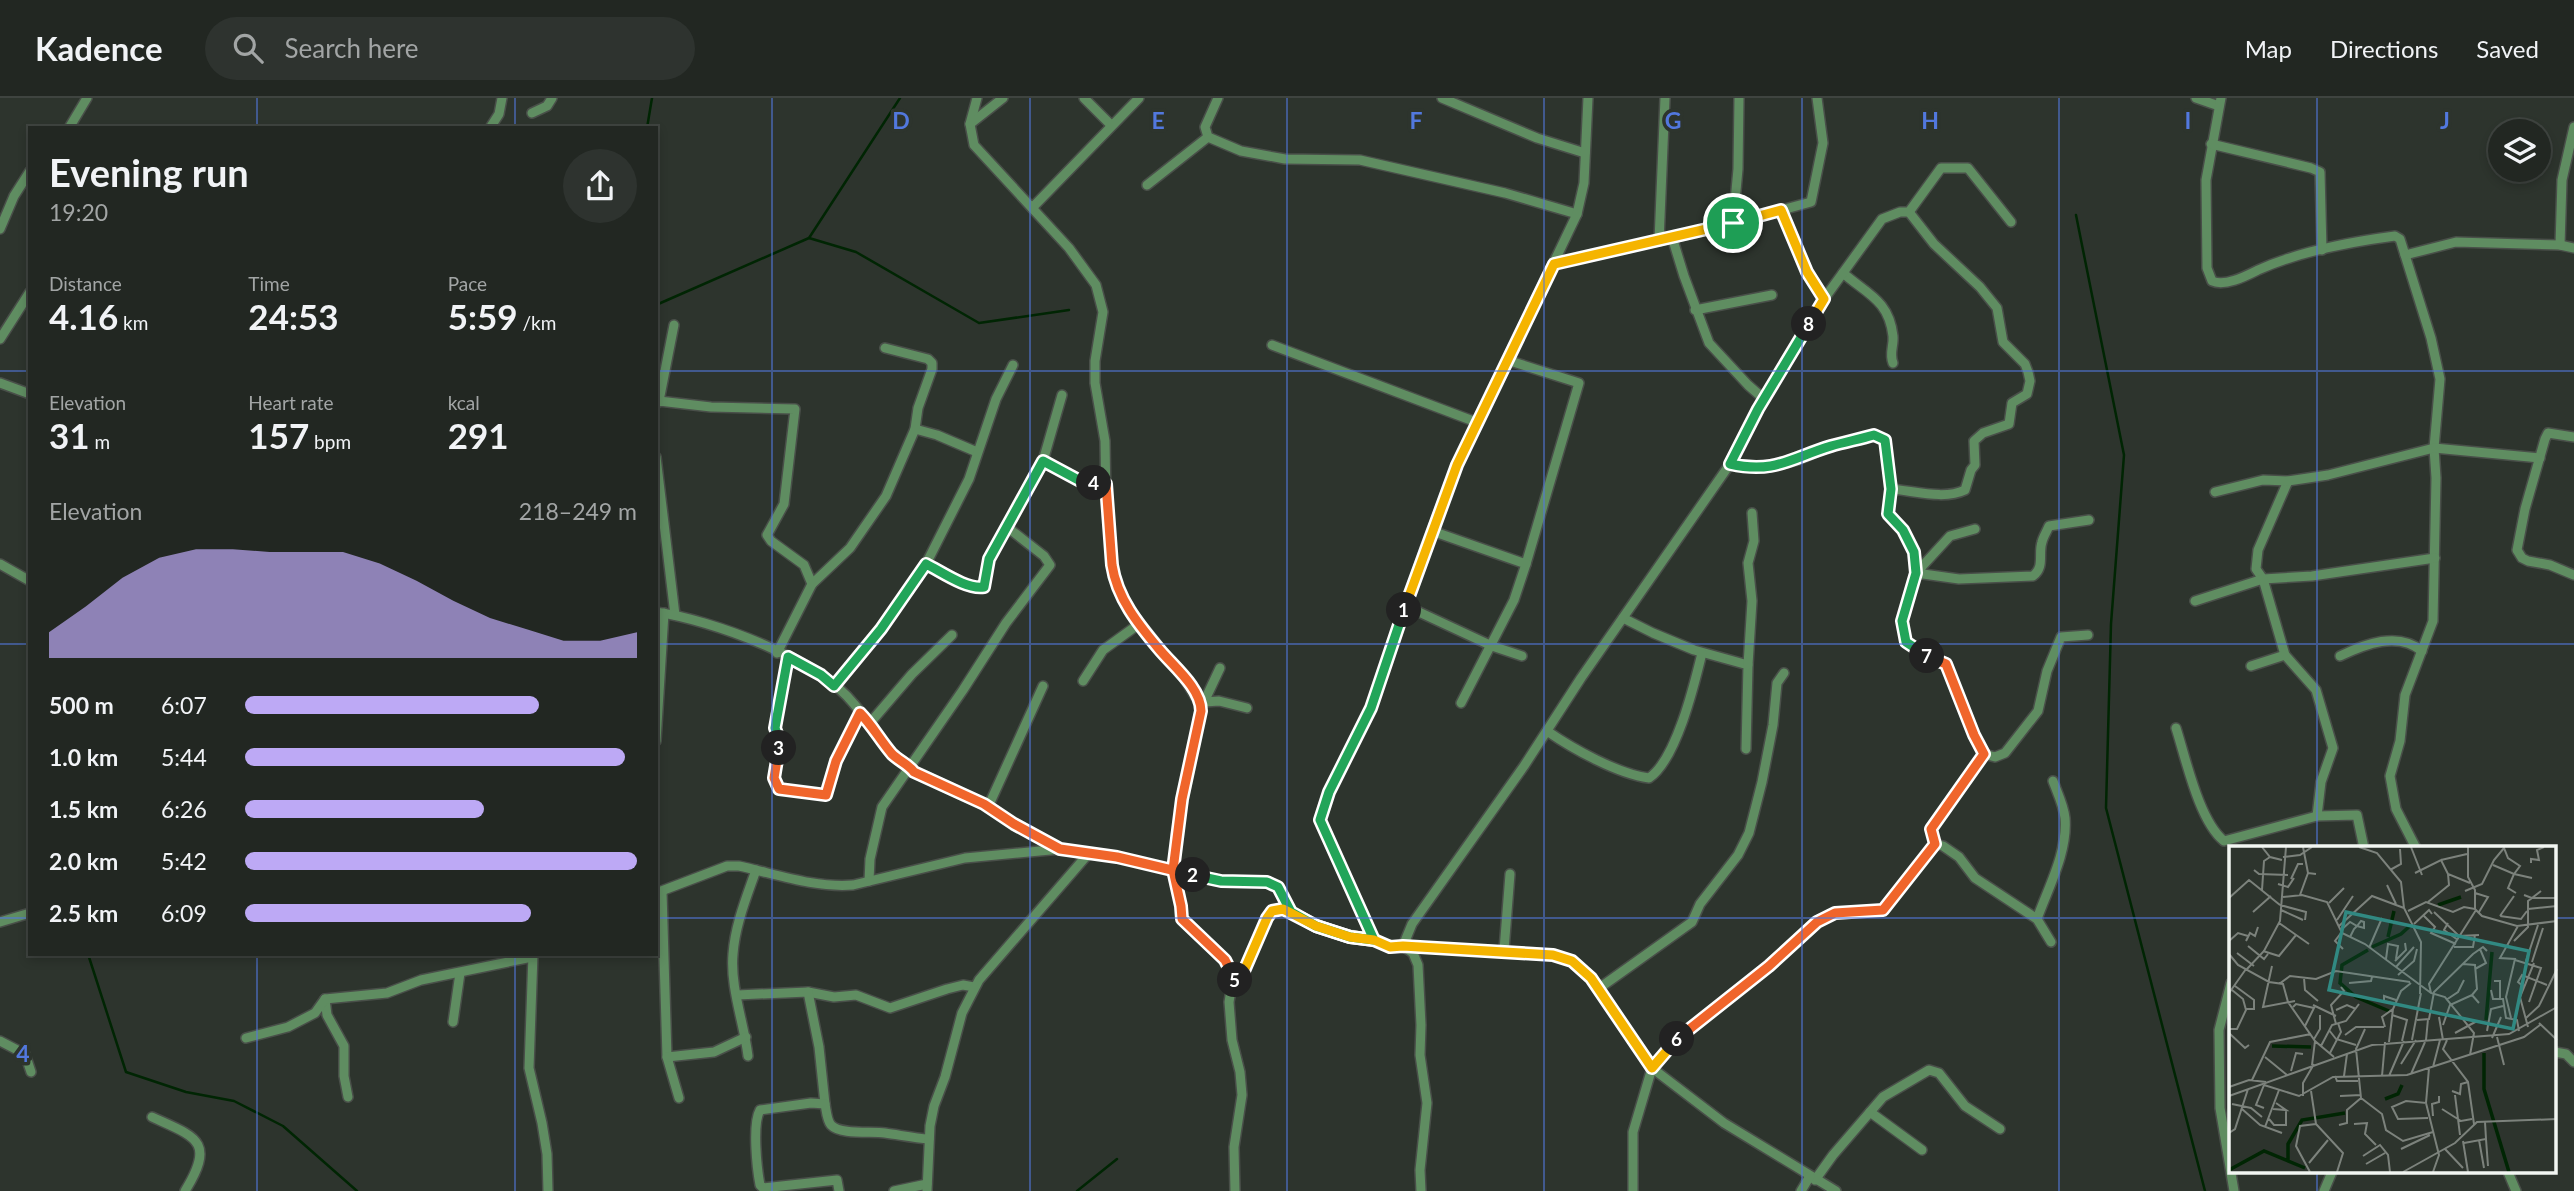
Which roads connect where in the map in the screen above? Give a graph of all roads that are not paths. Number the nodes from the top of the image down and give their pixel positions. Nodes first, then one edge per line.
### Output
1 (87, 98) edge
2 (502, 98) edge
3 (552, 98) edge
4 (977, 98) edge
5 (1003, 98) edge
6 (1084, 98) edge
7 (1139, 98) edge
8 (1218, 98) edge
9 (1442, 98) edge
10 (1588, 98) edge
11 (1665, 98) edge
12 (1739, 98) edge
13 (1817, 98) edge
14 (2196, 98) edge
15 (2220, 102) edge
16 (532, 113) dead end
17 (970, 124) junction
18 (1111, 125) junction
19 (70, 126) edge
20 (491, 126) edge
21 (2574, 127) edge
22 (1208, 137) junction
23 (2211, 144) junction
24 (1585, 153) junction
25 (28, 174) edge
26 (1147, 185) dead end
27 (1032, 208) junction
28 (1781, 210) junction
29 (1909, 212) junction
30 (1577, 214) junction
31 (2011, 222) dead end
32 (1733, 223) junction
33 (0, 229) edge
34 (1672, 237) junction
35 (1659, 241) junction
36 (2560, 244) junction
37 (2574, 248) edge
38 (2322, 250) junction
39 (2405, 255) junction
40 (1554, 264) junction
41 (1843, 273) junction
42 (28, 295) edge
43 (1772, 295) dead end
44 (1824, 299) junction
45 (1695, 310) junction
46 (674, 325) dead end
47 (0, 339) edge
48 (1272, 345) dead end
49 (885, 348) dead end
50 (1507, 360) junction
51 (1893, 363) dead end
52 (1013, 365) dead end
53 (1, 385) edge
54 (28, 393) edge
55 (1062, 395) dead end
56 (658, 398) edge
57 (1764, 399) junction
58 (658, 403) edge
59 (1476, 422) junction
60 (915, 429) junction
61 (2574, 437) edge
62 (2434, 448) junction
63 (977, 452) junction
64 (2539, 458) junction
65 (1043, 461) junction
66 (1730, 464) junction
67 (658, 473) edge
68 (2288, 481) junction
69 (1106, 484) junction
70 (1891, 489) junction
71 (2215, 492) dead end
72 (1752, 513) dead end
73 (2089, 520) dead end
74 (1007, 527) junction
75 (1975, 530) dead end
76 (1432, 531) junction
77 (2435, 558) junction
78 (0, 564) edge
79 (926, 564) junction
80 (1526, 564) junction
81 (1916, 573) junction
82 (2574, 575) edge
83 (2263, 579) junction
84 (28, 580) edge
85 (812, 584) junction
86 (2195, 601) dead end
87 (1406, 606) junction
88 (660, 613) edge
89 (676, 615) junction
90 (1623, 618) junction
91 (1139, 624) junction
92 (952, 635) dead end
93 (2088, 635) dead end
94 (1492, 646) junction
95 (2422, 651) junction
96 (777, 653) junction
97 (1702, 653) junction
98 (2285, 655) junction
99 (1522, 656) dead end
100 (2340, 656) dead end
101 (788, 657) junction
102 (1748, 665) junction
103 (2251, 666) dead end
104 (1220, 668) dead end
105 (1784, 673) dead end
106 (658, 677) edge
107 (1083, 681) dead end
108 (834, 686) junction
109 (1043, 686) dead end
110 (1461, 703) dead end
111 (1203, 704) junction
112 (1247, 708) dead end
113 (860, 713) junction
114 (870, 723) junction
115 (2176, 728) dead end
116 (1547, 731) junction
117 (1746, 749) dead end
118 (1984, 754) junction
119 (909, 765) junction
120 (2053, 781) dead end
121 (988, 807) junction
122 (2317, 816) junction
123 (1935, 844) junction
124 (2364, 846) edge
125 (2415, 846) edge
126 (1060, 849) junction
127 (1089, 853) junction
128 (756, 870) junction
129 (1173, 870) junction
130 (1510, 874) dead end
131 (869, 881) junction
132 (659, 893) edge
133 (1291, 912) junction
134 (28, 914) edge
135 (2037, 919) junction
136 (0, 922) edge
137 (1374, 940) junction
138 (2051, 942) dead end
139 (1403, 946) junction
140 (1504, 950) junction
141 (532, 956) edge
142 (533, 956) edge
143 (460, 973) junction
144 (1236, 980) junction
145 (974, 986) junction
146 (1598, 989) junction
147 (2229, 991) edge
148 (808, 992) junction
149 (737, 995) junction
150 (325, 999) junction
151 (453, 1022) dead end
152 (746, 1037) junction
153 (246, 1038) dead end
154 (0, 1041) edge
155 (2556, 1052) edge
156 (748, 1056) dead end
157 (667, 1057) junction
158 (2574, 1062) edge
159 (1652, 1068) junction
160 (31, 1072) dead end
161 (348, 1097) dead end
162 (679, 1098) dead end
163 (825, 1104) junction
164 (1870, 1112) junction
165 (152, 1117) dead end
166 (2000, 1129) dead end
167 (929, 1139) junction
168 (1922, 1150) dead end
169 (2229, 1158) edge
170 (2331, 1174) edge
171 (2509, 1174) edge
172 (1812, 1178) junction
173 (927, 1187) edge
174 (185, 1191) edge
175 (548, 1191) edge
176 (838, 1191) edge
177 (894, 1191) edge
178 (1236, 1191) edge
179 (1421, 1191) edge
180 (1633, 1191) edge
181 (1801, 1191) edge
182 (1836, 1191) edge
183 (2323, 1191) edge
184 (2516, 1191) edge

1 - 19 street
2 - 20 street
3 - 16 street
4 - 17 street
5 - 17 street
6 - 18 street
7 - 18 street
8 - 22 street
9 - 24 street
10 - 24 street
11 - 35 street
12 - 32 street
13 - 28 street
14 - 15 street
15 - 23 street
17 - 27 street
18 - 27 street
21 - 36 street
22 - 26 street
22 - 30 street
23 - 38 street
23 - 38 street
24 - 30 street
25 - 33 street
27 - 69 street
28 - 32 street
28 - 44 street
29 - 31 street
29 - 41 street
29 - 70 street
30 - 40 street
32 - 34 street
34 - 35 street
34 - 45 street
35 - 40 street
36 - 37 street
36 - 39 street
38 - 39 street
39 - 62 street
40 - 50 street
41 - 44 street
41 - 51 street
42 - 47 street
43 - 45 street
44 - 57 street
45 - 57 street
46 - 56 street
48 - 59 street
49 - 60 street
50 - 59 street
50 - 80 street
52 - 63 street
53 - 54 street
55 - 65 street
57 - 66 street
58 - 85 street
59 - 76 street
60 - 63 street
60 - 85 street
61 - 64 street
62 - 64 street
62 - 68 street
62 - 77 street
63 - 79 street
64 - 82 street
65 - 69 street
65 - 74 street
66 - 70 street
66 - 90 street
67 - 89 street
68 - 71 street
68 - 83 street
69 - 91 street
70 - 81 street
72 - 102 street
73 - 81 street
74 - 79 street
74 - 119 street
75 - 81 street
76 - 80 street
76 - 87 street
77 - 83 street
77 - 95 street
78 - 84 street
79 - 108 street
80 - 94 street
81 - 118 street
83 - 86 street
83 - 98 street
85 - 96 street
87 - 94 street
87 - 137 street
88 - 89 street
88 - 106 street
89 - 96 street
90 - 97 street
90 - 116 street
91 - 107 street
91 - 111 street
92 - 114 street
93 - 118 street
94 - 99 street
94 - 110 street
95 - 100 street
95 - 125 street
96 - 101 street
97 - 102 street
97 - 116 street
98 - 103 street
98 - 122 street
101 - 108 street
101 - 113 street
102 - 117 street
104 - 111 street
105 - 146 street
108 - 113 street
109 - 121 street
111 - 112 street
111 - 129 street
113 - 114 street
114 - 119 street
115 - 122 street
116 - 139 street
118 - 123 street
119 - 121 street
119 - 131 street
120 - 135 street
121 - 126 street
122 - 124 street
123 - 135 street
123 - 159 street
126 - 127 street
126 - 131 street
127 - 129 street
127 - 145 street
128 - 131 street
128 - 132 street
128 - 149 street
129 - 133 street
129 - 144 street
130 - 140 street
132 - 157 street
133 - 137 street
133 - 144 street
134 - 136 street
135 - 138 street
137 - 139 street
139 - 140 street
139 - 179 street
140 - 146 street
141 - 143 street
142 - 175 street
143 - 150 street
143 - 151 street
144 - 178 street
145 - 148 street
145 - 167 street
146 - 159 street
147 - 169 street
148 - 149 street
148 - 163 street
149 - 152 street
150 - 153 street
150 - 161 street
152 - 156 street
152 - 157 street
154 - 160 street
155 - 158 street
157 - 162 street
159 - 172 street
159 - 180 street
163 - 167 street
163 - 176 street
164 - 166 street
164 - 168 street
164 - 172 street
165 - 174 street
167 - 173 street
170 - 183 street
171 - 184 street
172 - 181 street
172 - 182 street
173 - 177 street

